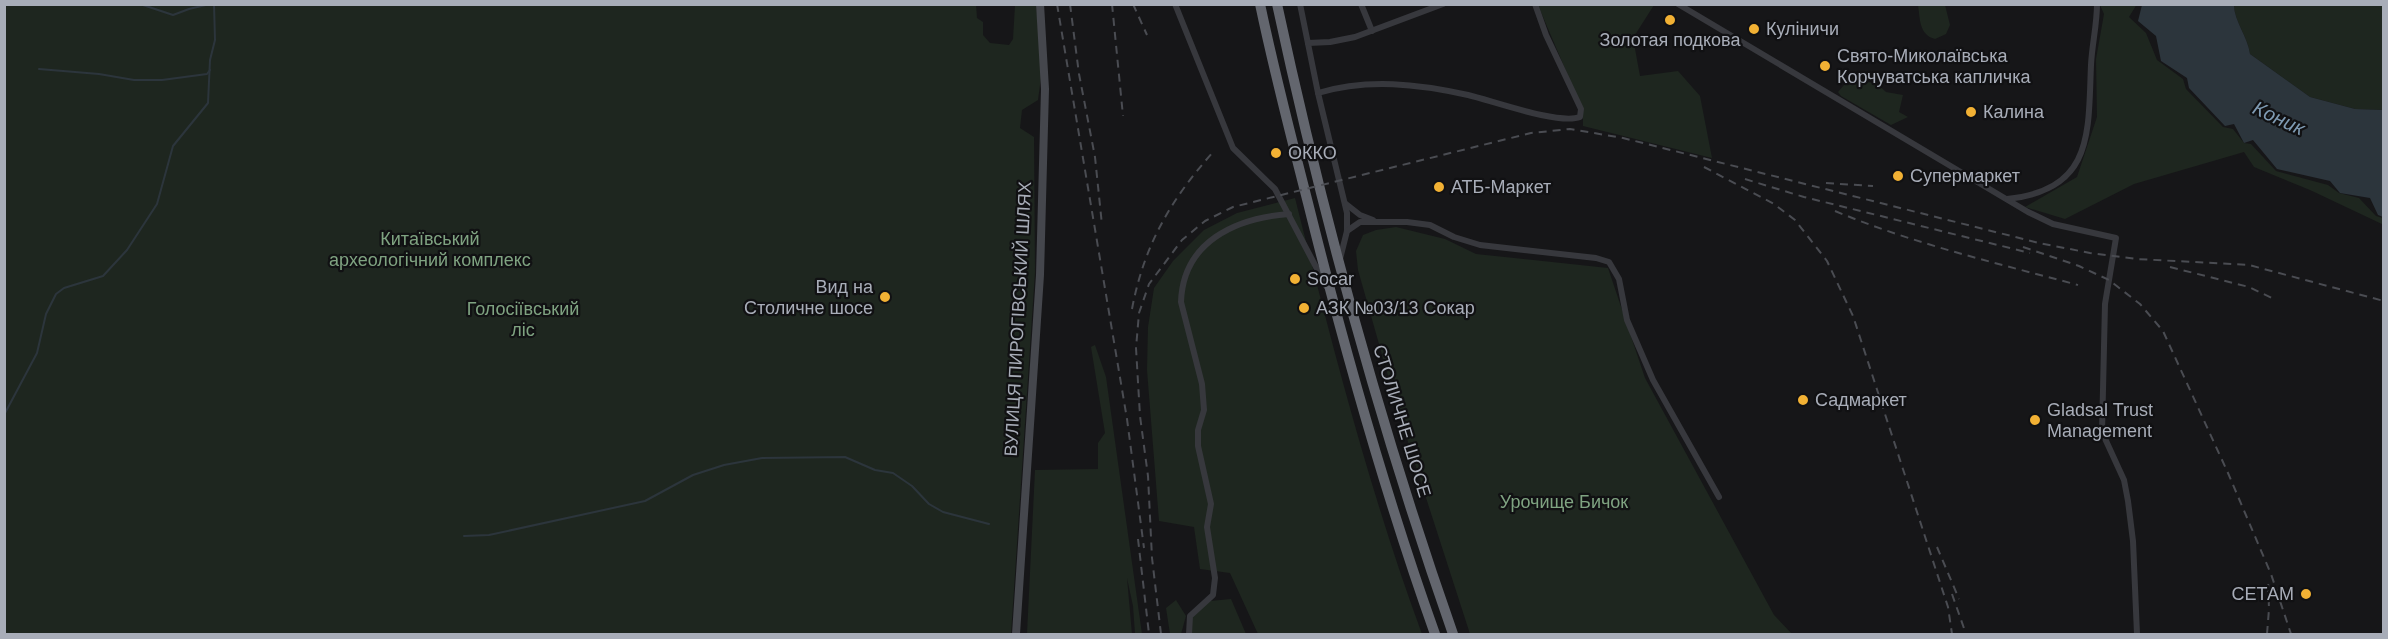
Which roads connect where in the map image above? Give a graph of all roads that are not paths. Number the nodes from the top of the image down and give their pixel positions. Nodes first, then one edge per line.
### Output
1 (1040, 4) edge
2 (1175, 4) edge
3 (1260, 4) edge
4 (1277, 4) edge
5 (1300, 4) edge
6 (1361, 4) edge
7 (1417, 4) edge
8 (1443, 4) edge
9 (1535, 4) edge
10 (1678, 4) edge
11 (2097, 4) edge
12 (1421, 13) junction
13 (1372, 31) junction
14 (1308, 43) junction
15 (1318, 93) junction
16 (2007, 199) junction
17 (1345, 203) junction
18 (1289, 214) junction
19 (1374, 220) junction
20 (1347, 231) junction
21 (1340, 262) junction
22 (1331, 297) junction
23 (1719, 497) dead end
24 (1016, 634) edge
25 (1189, 634) edge
26 (1435, 634) edge
27 (1453, 634) edge
28 (2137, 634) edge

1 - 24 street, ВУЛИЦЯ ПИРОГІВСЬКИЙ ШЛЯХ
2 - 18 street
3 - 22 highway, СТОЛИЧНЕ ШОСЕ
4 - 21 highway, СТОЛИЧНЕ ШОСЕ
5 - 14 street
6 - 13 street
7 - 12 street
8 - 12 street
9 - 15 street
10 - 16 street
11 - 16 street
12 - 13 street
13 - 14 street
14 - 15 street
15 - 17 street
16 - 28 street
17 - 19 street
17 - 20 street
18 - 22 street
18 - 25 street
19 - 20 street
19 - 23 street
20 - 21 street
21 - 27 highway, СТОЛИЧНЕ ШОСЕ
22 - 26 highway, СТОЛИЧНЕ ШОСЕ

